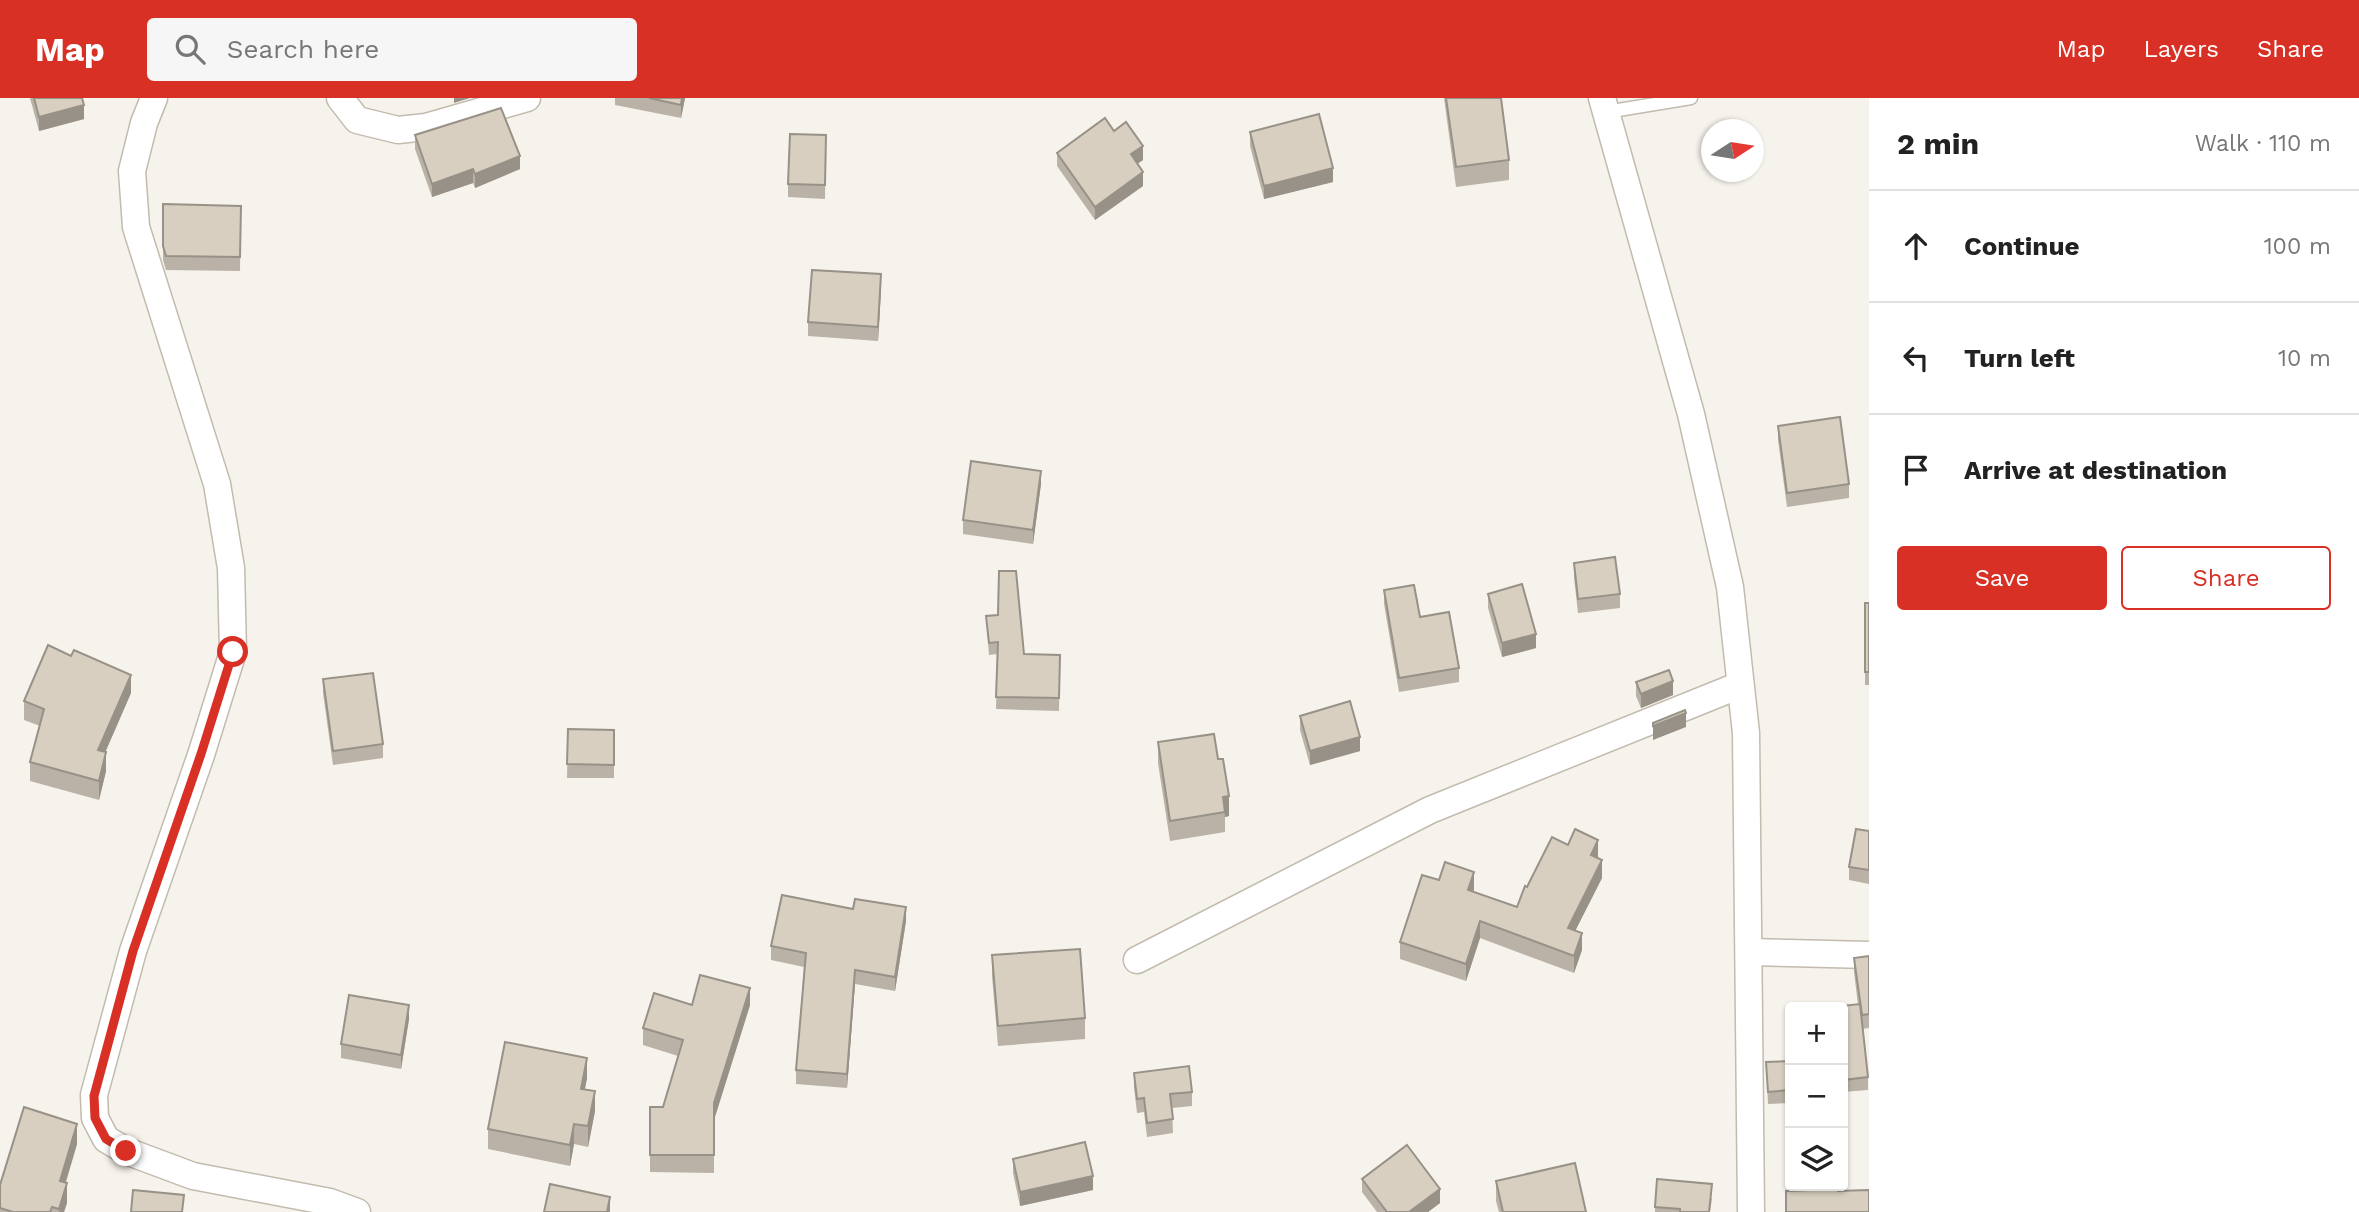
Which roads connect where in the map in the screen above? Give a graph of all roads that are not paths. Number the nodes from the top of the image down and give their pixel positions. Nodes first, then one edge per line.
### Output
1 (154, 98) edge
2 (340, 98) edge
3 (527, 98) edge
4 (1691, 98) edge
5 (1604, 105) edge
6 (1740, 685) junction
7 (1749, 952) junction
8 (1869, 955) edge
9 (1137, 960) dead end
10 (357, 1212) edge
11 (1751, 1212) edge

1 - 10 street
2 - 3 street
4 - 5 lane
5 - 6 street
6 - 7 street
6 - 9 street
7 - 8 street
7 - 11 street

